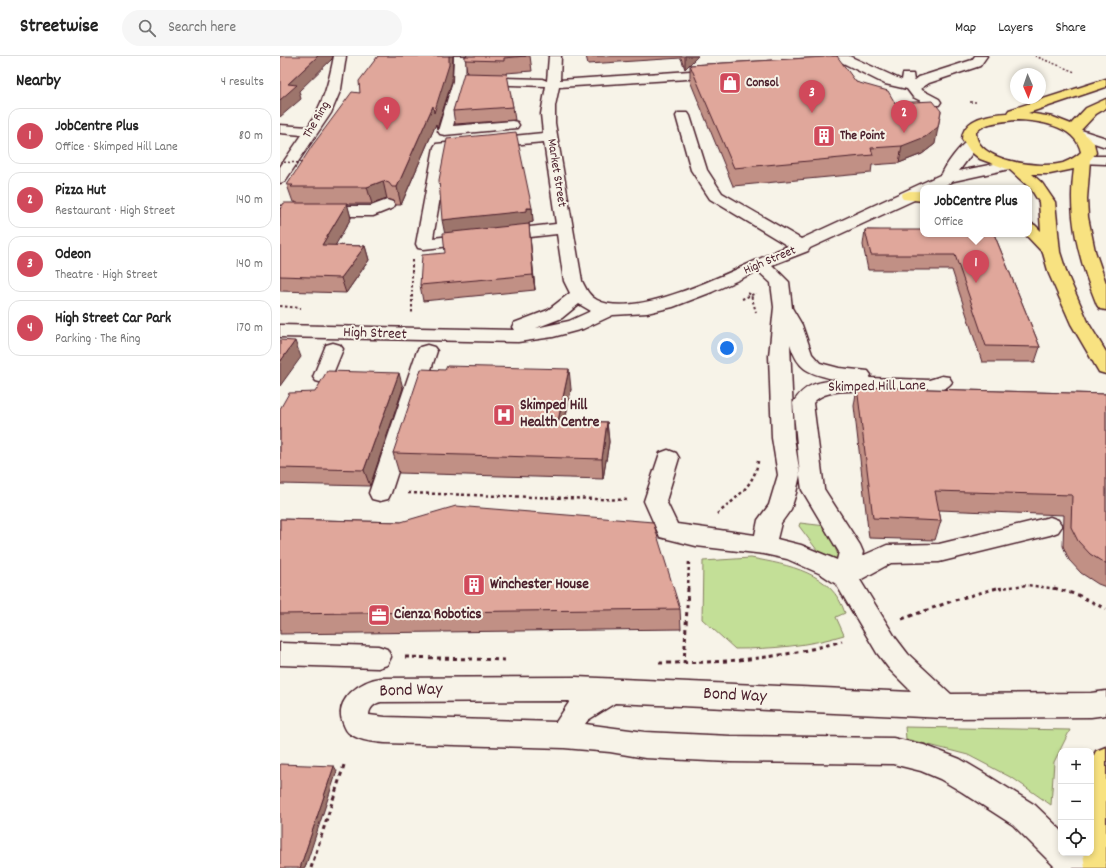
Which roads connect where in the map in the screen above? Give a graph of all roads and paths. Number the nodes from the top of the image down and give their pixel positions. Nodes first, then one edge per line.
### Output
1 (340, 56) edge
2 (460, 56) edge
3 (555, 56) edge
4 (824, 56) edge
5 (981, 56) edge
6 (1035, 56) edge
7 (842, 57) edge
8 (735, 73) edge
9 (1080, 74) dead end
10 (460, 81) junction
11 (542, 83) dead end
12 (1106, 83) edge
13 (561, 84) dead end
14 (914, 87) junction
15 (934, 102) edge
16 (1106, 103) edge
17 (683, 116) dead end
18 (1003, 117) junction
19 (540, 127) junction
20 (280, 129) edge
21 (311, 132) junction
22 (1075, 132) junction
23 (1106, 143) edge
24 (972, 144) junction
25 (1083, 160) junction
26 (1106, 160) edge
27 (310, 163) edge
28 (1012, 165) junction
29 (282, 168) edge
30 (949, 177) junction
31 (933, 185) edge
32 (918, 194) edge
33 (387, 204) edge
34 (280, 211) edge
35 (565, 228) junction
36 (1032, 231) edge
37 (424, 244) junction
38 (802, 247) junction
39 (1051, 252) junction
40 (761, 264) junction
41 (578, 292) junction
42 (756, 292) dead end
43 (742, 299) dead end
44 (1106, 305) edge
45 (783, 307) junction
46 (610, 309) junction
47 (412, 316) dead end
48 (280, 331) edge
49 (471, 336) junction
50 (333, 349) dead end
51 (427, 352) dead end
52 (1106, 368) edge
53 (323, 377) edge
54 (668, 458) dead end
55 (758, 460) dead end
56 (380, 493) joint
57 (632, 500) dead end
58 (729, 504) dead end
59 (1050, 526) dead end
60 (764, 545) junction
61 (689, 557) dead end
62 (845, 577) junction
63 (1106, 609) edge
64 (901, 619) dead end
65 (842, 641) dead end
66 (280, 654) edge
67 (378, 657) dead end
68 (612, 690) junction
69 (1106, 703) edge
70 (945, 706) junction
71 (564, 735) junction
72 (1106, 760) edge
73 (345, 762) dead end
74 (1058, 848) edge
75 (1066, 856) edge
76 (311, 868) edge
77 (1078, 868) edge
78 (1101, 868) edge

1 - 21 street, The Ring
2 - 10 street
3 - 19 street, Market Street
4 - 7 street
5 - 14 street
6 - 9 path
7 - 14 street
8 - 13 street
10 - 11 street
10 - 19 street
12 - 18 main road
14 - 15 street
16 - 22 main road
17 - 38 street
18 - 22 main road
18 - 24 main road
19 - 35 street, Market Street
19 - 37 street
20 - 21 street
21 - 29 street, The Ring
22 - 23 street
22 - 25 main road
24 - 28 main road
24 - 30 street
25 - 26 street
25 - 28 main road
25 - 44 main road
27 - 29 path, bridge
28 - 30 street
28 - 39 main road
30 - 31 street
32 - 38 street, High Street
33 - 34 street
35 - 37 street
35 - 41 street, Market Street
36 - 39 main road
37 - 47 path
38 - 40 street, High Street
39 - 52 main road
40 - 45 street, Skimped Hill Lane
40 - 46 street, High Street
41 - 46 street, High Street
41 - 49 street, High Street
42 - 43 path
45 - 60 street, Skimped Hill Lane
45 - 62 street, Skimped Hill Lane
46 - 49 street, High Street
48 - 49 street, High Street
50 - 53 street
51 - 56 street
54 - 60 street
55 - 58 path
56 - 57 path
59 - 62 street
60 - 62 street
61 - 65 path
62 - 70 street
63 - 64 path
66 - 67 street
68 - 70 street, Bond Way
68 - 71 street
68 - 71 street, Bond Way
69 - 70 street, Bond Way
71 - 74 street, Bond Way
72 - 78 main road
73 - 76 path
75 - 77 street, Bond Way

